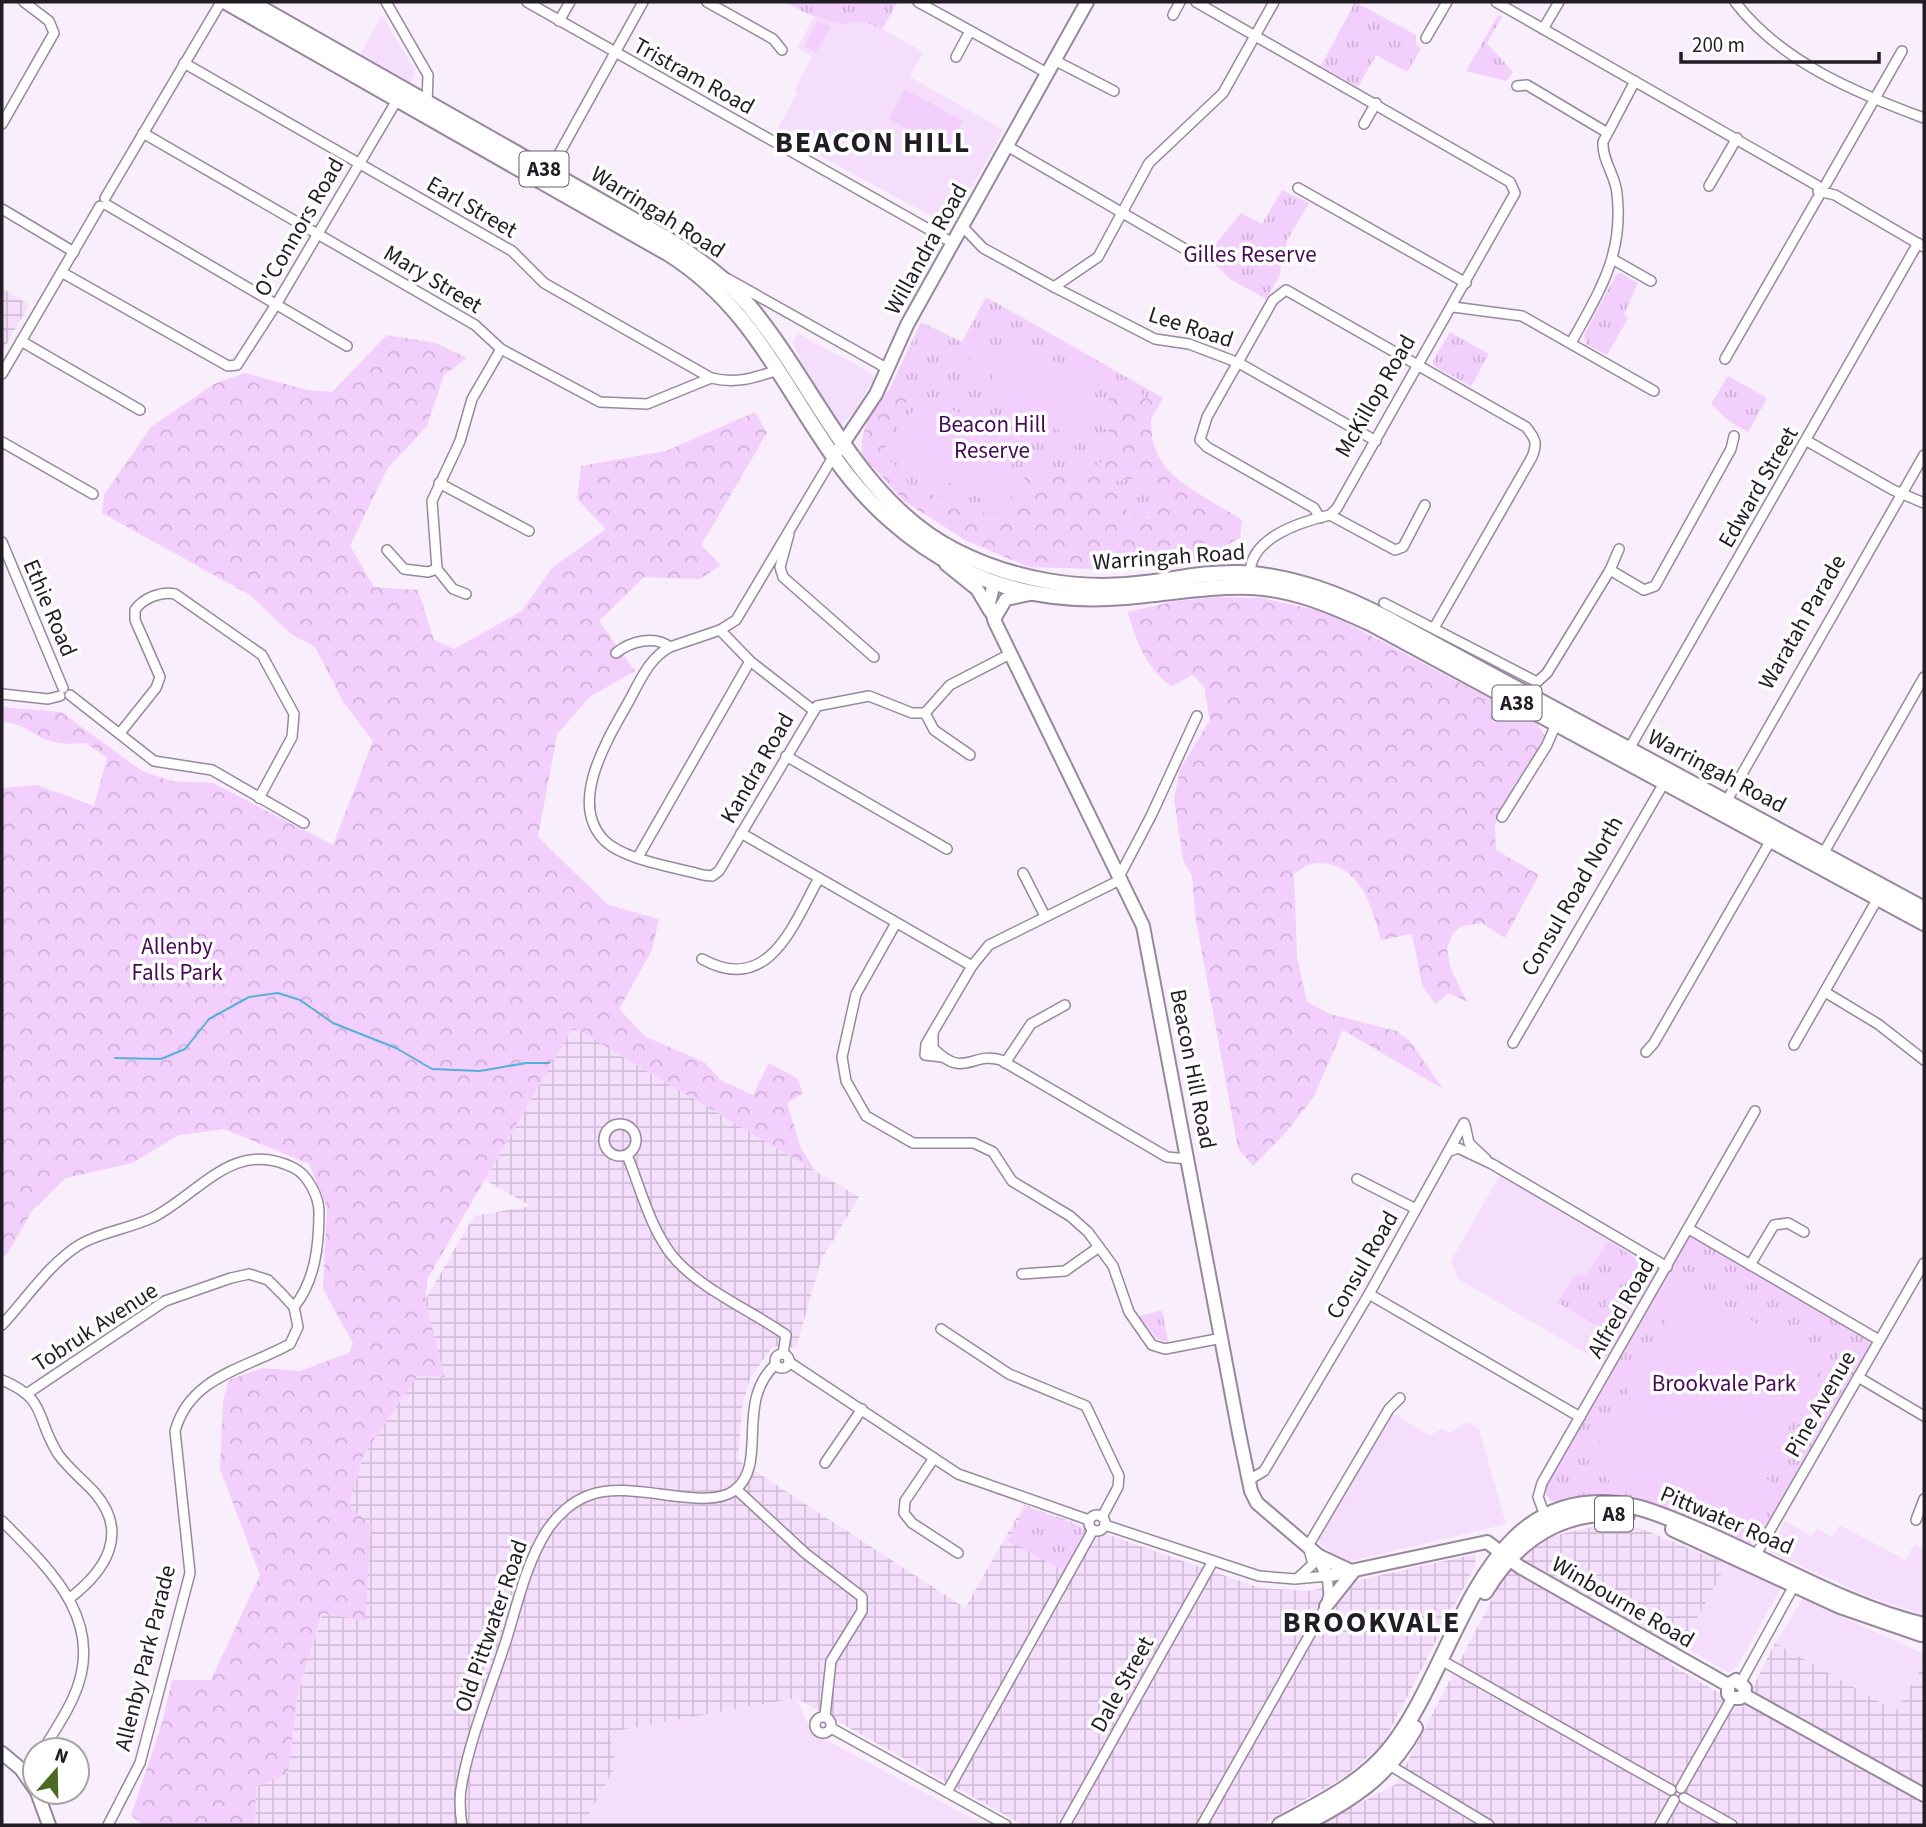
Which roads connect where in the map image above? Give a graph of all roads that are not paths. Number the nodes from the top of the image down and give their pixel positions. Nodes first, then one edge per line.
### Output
1 (24, 2) edge
2 (223, 2) edge
3 (250, 2) edge
4 (386, 2) edge
5 (527, 2) edge
6 (570, 2) edge
7 (643, 2) edge
8 (707, 2) edge
9 (918, 2) edge
10 (1180, 2) edge
11 (1196, 2) edge
12 (1273, 2) edge
13 (1447, 2) edge
14 (1496, 2) edge
15 (1559, 2) edge
16 (1735, 2) edge
17 (1083, 4) edge
18 (1173, 15) dead end
19 (559, 21) junction
20 (1543, 29) junction
21 (970, 31) junction
22 (1255, 35) junction
23 (1426, 38) dead end
24 (782, 50) dead end
25 (1902, 51) dead end
26 (614, 53) junction
27 (956, 57) dead end
28 (1054, 60) junction
29 (184, 64) junction
30 (1047, 73) junction
31 (1635, 81) junction
32 (1517, 86) dead end
33 (1114, 91) dead end
34 (397, 100) junction
35 (1875, 101) junction
36 (1376, 103) junction
37 (428, 104) junction
38 (1924, 118) edge
39 (2, 124) edge
40 (1364, 124) dead end
41 (1606, 132) junction
42 (143, 133) junction
43 (1737, 138) junction
44 (1007, 146) junction
45 (358, 164) junction
46 (549, 172) junction
47 (1709, 186) dead end
48 (1298, 188) dead end
49 (1823, 189) junction
50 (104, 203) junction
51 (2, 209) edge
52 (1122, 211) junction
53 (962, 226) junction
54 (319, 234) junction
55 (953, 243) junction
56 (1921, 245) edge
57 (1202, 250) dead end
58 (74, 252) junction
59 (1614, 260) junction
60 (712, 271) junction
61 (63, 273) junction
62 (1651, 281) dead end
63 (1466, 283) junction
64 (1054, 287) junction
65 (278, 303) junction
66 (1452, 307) junction
67 (21, 341) junction
68 (1571, 343) junction
69 (348, 345) dead end
70 (502, 349) junction
71 (1726, 359) dead end
72 (1239, 363) junction
73 (1419, 365) junction
74 (888, 369) junction
75 (778, 370) junction
76 (2, 373) edge
77 (711, 378) junction
78 (1654, 391) dead end
79 (140, 410) dead end
80 (1734, 436) dead end
81 (1376, 441) junction
82 (1807, 441) junction
83 (2, 442) edge
84 (842, 443) junction
85 (1924, 455) edge
86 (834, 457) junction
87 (439, 483) junction
88 (1903, 493) junction
89 (93, 494) dead end
90 (1924, 503) edge
91 (1425, 505) dead end
92 (1330, 515) junction
93 (1320, 517) junction
94 (789, 528) junction
95 (529, 531) dead end
96 (2, 542) edge
97 (1619, 549) dead end
98 (387, 550) dead end
99 (940, 557) junction
100 (437, 569) junction
101 (1610, 570) junction
102 (997, 576) junction
103 (1250, 580) junction
104 (1034, 593) junction
105 (466, 594) dead end
106 (1384, 603) dead end
107 (992, 615) junction
108 (1434, 628) junction
109 (720, 630) junction
110 (670, 647) junction
111 (616, 653) dead end
112 (1010, 654) junction
113 (874, 657) dead end
114 (750, 661) junction
115 (1504, 673) junction
116 (1924, 677) edge
117 (64, 693) junction
118 (2, 694) edge
119 (813, 710) junction
120 (925, 713) junction
121 (1197, 716) dead end
122 (1556, 724) junction
123 (120, 733) junction
124 (1629, 749) junction
125 (970, 755) dead end
126 (786, 756) junction
127 (1667, 777) junction
128 (259, 798) junction
129 (1723, 807) junction
130 (1502, 817) dead end
131 (304, 823) dead end
132 (741, 833) junction
133 (1771, 840) junction
134 (947, 849) dead end
135 (1823, 854) junction
136 (639, 857) junction
137 (1023, 873) dead end
138 (1121, 877) junction
139 (819, 878) junction
140 (1878, 898) junction
141 (1921, 910) edge
142 (1045, 916) junction
143 (896, 923) junction
144 (702, 959) dead end
145 (972, 966) junction
146 (1825, 992) junction
147 (1065, 1005) dead end
148 (1513, 1043) dead end
149 (1794, 1045) dead end
150 (1646, 1052) dead end
151 (1924, 1060) edge
152 (1005, 1063) junction
153 (1755, 1111) dead end
154 (1449, 1152) junction
155 (627, 1155) dead end
156 (1188, 1159) junction
157 (1492, 1164) junction
158 (1357, 1179) dead end
159 (1416, 1209) junction
160 (1689, 1229) junction
161 (1804, 1232) dead end
162 (1099, 1247) junction
163 (1924, 1263) edge
164 (1750, 1265) junction
165 (1667, 1267) junction
166 (1022, 1275) dead end
167 (1368, 1294) junction
168 (294, 1307) junction
169 (2, 1325) edge
170 (941, 1329) dead end
171 (1222, 1338) junction
172 (1879, 1340) junction
173 (786, 1358) junction
174 (1858, 1377) junction
175 (2, 1381) edge
176 (29, 1393) junction
177 (1400, 1398) dead end
178 (862, 1409) junction
179 (1924, 1416) edge
180 (1580, 1417) junction
181 (934, 1458) junction
182 (825, 1463) dead end
183 (1249, 1480) junction
184 (736, 1489) junction
185 (1924, 1499) edge
186 (1089, 1520) junction
187 (1916, 1520) dead end
188 (2, 1521) edge
189 (1104, 1521) junction
190 (1548, 1521) junction
191 (1093, 1530) junction
192 (1308, 1546) junction
193 (958, 1553) dead end
194 (1505, 1555) junction
195 (1319, 1556) junction
196 (1213, 1561) junction
197 (1753, 1561) junction
198 (1353, 1572) junction
199 (1327, 1576) junction
200 (1295, 1579) junction
201 (1797, 1580) junction
202 (70, 1598) junction
203 (1326, 1606) junction
204 (1924, 1625) edge
205 (1924, 1635) edge
206 (1448, 1664) junction
207 (1736, 1690) junction
208 (825, 1716) junction
209 (831, 1728) junction
210 (51, 1736) edge
211 (2, 1753) edge
212 (1385, 1762) junction
213 (21, 1770) edge
214 (947, 1792) junction
215 (1678, 1794) junction
216 (1924, 1795) edge
217 (42, 1806) edge
218 (49, 1825) edge
219 (108, 1825) edge
220 (462, 1825) edge
221 (1006, 1825) edge
222 (1065, 1825) edge
223 (1202, 1825) edge
224 (1280, 1825) edge
225 (1302, 1825) edge
226 (1489, 1825) edge
227 (1660, 1825) edge
228 (1732, 1825) edge

1 - 39 street
2 - 29 street
2 - 34 highway, Warringah Road / A38
3 - 37 highway, Warringah Road / A38
4 - 37 street
5 - 19 street, Tristram Road
6 - 19 street
7 - 26 street
8 - 24 street
9 - 21 street
10 - 18 street
11 - 22 street
12 - 22 street
13 - 23 street
14 - 20 street
15 - 20 street
16 - 35 street
17 - 28 main road, Willandra Road
19 - 26 street, Tristram Road
20 - 31 street
21 - 27 street
21 - 30 street
22 - 36 street
22 - 52 street
25 - 35 street
26 - 46 street
26 - 55 street, Tristram Road
28 - 30 main road, Willandra Road
28 - 33 street
29 - 42 street
29 - 45 street, Earl Street
30 - 44 main road, Willandra Road
31 - 41 street
31 - 43 street
32 - 41 street
34 - 45 street, O'Connors Road
34 - 75 highway, Warringah Road / A38
35 - 38 street
35 - 49 street
36 - 40 street
36 - 63 street, McKillop Road
37 - 46 highway, Warringah Road / A38
41 - 59 street
42 - 50 street
42 - 54 street, Mary Street
43 - 47 street
43 - 49 street
44 - 52 street
44 - 53 main road, Willandra Road
45 - 54 street, O'Connors Road
45 - 77 street, Earl Street
46 - 60 highway, Warringah Road / A38
48 - 63 street
49 - 56 street
49 - 71 street
50 - 58 street
50 - 65 street
51 - 58 street
52 - 57 street
52 - 64 street
53 - 55 main road, Willandra Road
53 - 64 street, Lee Road
54 - 65 street, O'Connors Road
54 - 70 street, Mary Street
55 - 74 main road, Willandra Road
56 - 82 street, Edward Street
58 - 61 street
59 - 62 street
59 - 68 street
60 - 74 street
60 - 84 highway, Warringah Road / A38
61 - 65 street, O'Connors Road
61 - 67 street
63 - 66 street, McKillop Road
64 - 72 street, Lee Road
65 - 69 street
66 - 68 street
66 - 73 street, McKillop Road
67 - 76 street
67 - 79 street
68 - 78 street
70 - 77 street, Mary Street
70 - 87 street
72 - 73 street
72 - 81 street, Lee Road
72 - 93 street
73 - 81 street, McKillop Road
73 - 108 street
74 - 84 main road, Willandra Road
75 - 77 street, Earl Street
75 - 86 highway, Warringah Road / A38
80 - 101 street
81 - 92 street, McKillop Road
82 - 88 street
82 - 124 street, Edward Street
83 - 89 street
84 - 86 main road, Willandra Road
84 - 102 highway, Warringah Road / A38
85 - 88 street, Waratah Parade
86 - 94 street
86 - 99 highway, Warringah Road / A38
87 - 95 street
87 - 100 street
88 - 90 street
88 - 129 street, Waratah Parade
91 - 92 street
92 - 93 street
93 - 103 street
94 - 109 street
94 - 113 street
96 - 117 street, Ethie Road
97 - 101 street
98 - 100 street
99 - 102 highway, Warringah Road / A38
99 - 107 main road, Warringah Road
100 - 105 street
101 - 115 street, Warringah Road
102 - 103 highway, Warringah Road / A38
102 - 104 highway, Warringah Road / A38
102 - 107 main road
103 - 104 highway, Warringah Road / A38
103 - 115 highway, Warringah Road / A38
103 - 122 highway, Warringah Road / A38
104 - 107 main road
106 - 108 street, Warringah Road
107 - 112 main road, Beacon Hill Road
108 - 115 street, Warringah Road
109 - 110 street
109 - 114 street
110 - 111 street
110 - 136 street
112 - 120 street
112 - 138 main road, Beacon Hill Road
114 - 119 street
114 - 136 street
115 - 124 highway, Warringah Road / A38
116 - 135 street
117 - 118 street
117 - 123 street
119 - 120 street, Kandra Road
119 - 126 street, Kandra Road
120 - 125 street
121 - 138 street
122 - 127 highway, Warringah Road / A38
122 - 130 street
123 - 128 street
123 - 128 street
124 - 127 highway, Warringah Road / A38
126 - 132 street, Kandra Road
126 - 134 street
127 - 129 highway, Warringah Road / A38
127 - 148 street, Consul Road North
128 - 131 street
129 - 133 highway, Warringah Road / A38
129 - 135 highway, Warringah Road / A38
132 - 136 street, Kandra Road
132 - 139 street
133 - 140 highway, Warringah Road / A38
133 - 150 street
135 - 141 highway, Warringah Road / A38
137 - 142 street
138 - 142 street
138 - 156 main road, Beacon Hill Road
139 - 143 street
139 - 144 street
140 - 141 highway, Warringah Road / A38
140 - 146 street
142 - 145 street
143 - 145 street
143 - 162 street
145 - 152 street
146 - 149 street
146 - 151 street
147 - 152 street
152 - 156 street
153 - 160 street, Alfred Road
154 - 157 street
154 - 157 street, Consul Road
154 - 159 street, Consul Road
155 - 173 street
156 - 171 main road, Beacon Hill Road
157 - 165 street
158 - 159 street
159 - 167 street, Consul Road
160 - 164 street
160 - 165 street, Alfred Road
161 - 164 street
162 - 166 street
162 - 171 street
163 - 172 street, Pine Avenue
164 - 172 street
165 - 180 street, Alfred Road
167 - 180 street
167 - 183 street, Consul Road
168 - 169 street
168 - 176 street, Tobruk Avenue
168 - 219 street, Allenby Park Parade
170 - 189 street
171 - 183 main road, Beacon Hill Road
172 - 174 street, Pine Avenue
173 - 178 street
173 - 184 street
174 - 179 street
174 - 197 street, Pine Avenue
175 - 176 street
176 - 202 street
177 - 192 street
178 - 181 street
178 - 182 street
180 - 190 street, Alfred Road
181 - 186 street
181 - 193 street
183 - 192 main road, Beacon Hill Road
184 - 208 street
184 - 220 street, Old Pittwater Road
185 - 187 street
186 - 189 street
186 - 191 street
188 - 202 street
189 - 191 street
189 - 196 street
190 - 194 highway, Pittwater Road / A8
190 - 197 highway, Pittwater Road / A8
191 - 214 street
192 - 195 main road, Beacon Hill Road
192 - 200 street
194 - 198 main road
194 - 206 highway, Pittwater Road / A8
194 - 207 main road, Winbourne Road
194 - 212 highway, Pittwater Road / A8
195 - 198 main road
195 - 199 main road, Beacon Hill Road
196 - 200 street
196 - 222 street, Dale Street
197 - 201 highway, Pittwater Road / A8
198 - 199 main road
198 - 203 main road
199 - 200 street
199 - 203 street
201 - 204 highway, Pittwater Road / A8
201 - 205 highway, Pittwater Road / A8
201 - 207 street
202 - 210 street
203 - 223 street
206 - 212 highway, Pittwater Road / A8
206 - 215 street
207 - 215 street
207 - 216 main road, Winbourne Road
208 - 209 street
208 - 209 street
209 - 214 street
211 - 213 main road
212 - 224 highway, Pittwater Road / A8
212 - 225 highway, Pittwater Road / A8
212 - 226 street
214 - 221 street
215 - 227 street
215 - 228 street
217 - 218 main road

